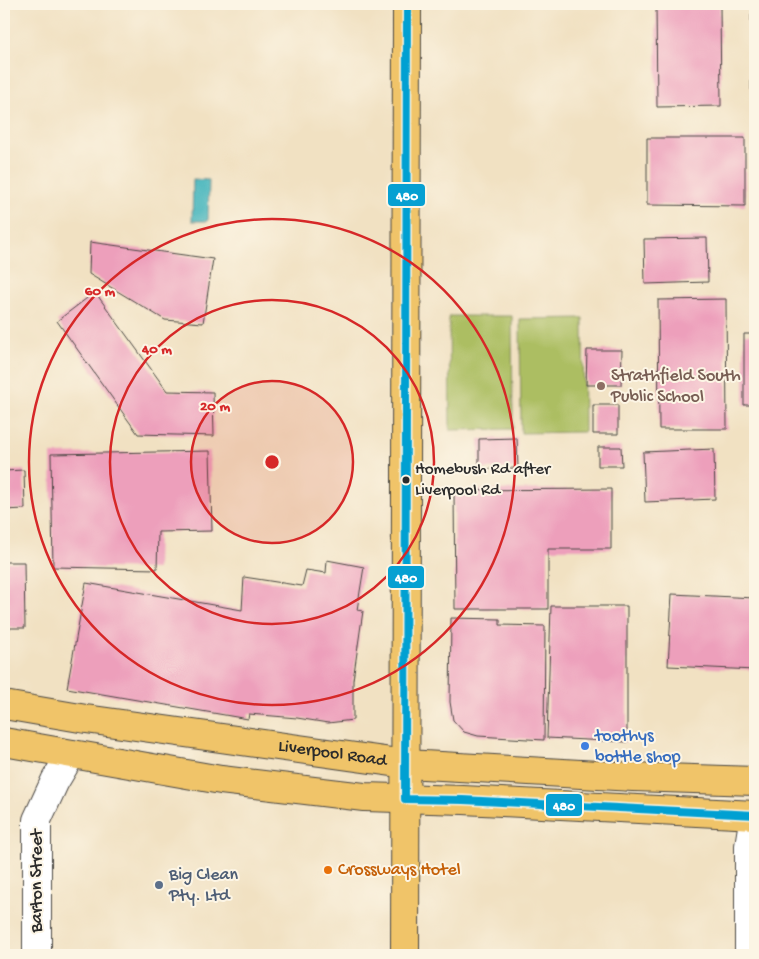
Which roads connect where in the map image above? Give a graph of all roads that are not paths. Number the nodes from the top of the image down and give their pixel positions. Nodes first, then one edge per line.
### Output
1 (407, 4) edge
2 (4, 705) edge
3 (4, 742) edge
4 (71, 754) junction
5 (406, 764) junction
6 (755, 781) edge
7 (405, 799) junction
8 (755, 815) edge
9 (37, 955) edge
10 (405, 955) edge
11 (749, 955) edge

1 - 5 main road
2 - 5 main road, Liverpool Road
3 - 4 main road, Liverpool Road
4 - 7 main road, Liverpool Road
4 - 9 street, Barton Street
5 - 6 main road, Liverpool Road
5 - 7 main road
7 - 8 main road, Liverpool Road
7 - 10 main road
8 - 11 street

